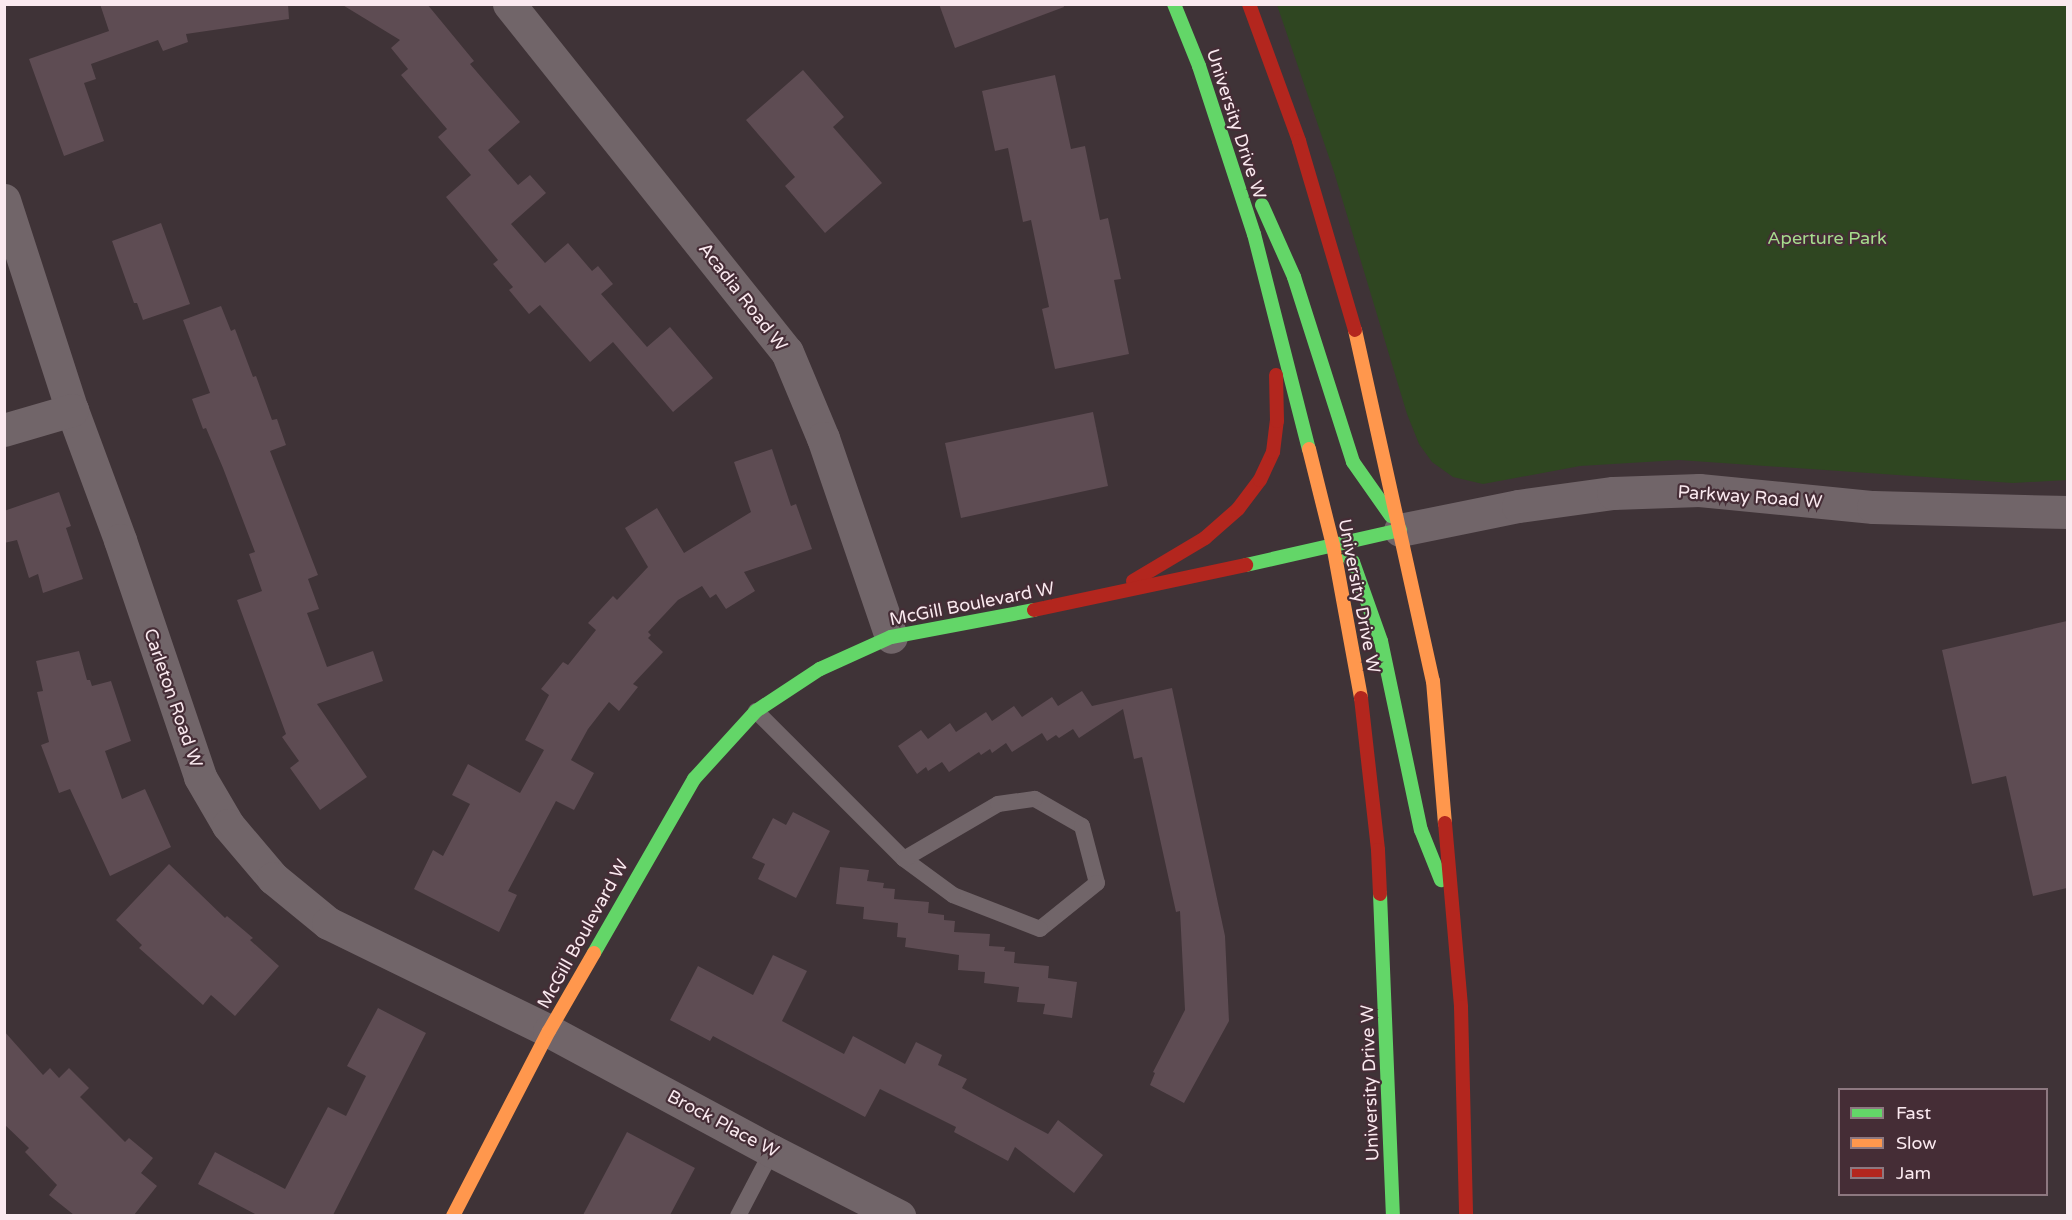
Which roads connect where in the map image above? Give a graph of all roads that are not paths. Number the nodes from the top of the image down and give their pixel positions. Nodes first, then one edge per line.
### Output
1 (509, 4) edge
2 (1174, 4) edge
3 (1248, 4) edge
4 (1199, 66) junction
5 (4, 200) edge
6 (1276, 322) junction
7 (72, 410) junction
8 (4, 430) edge
9 (2067, 512) edge
10 (1400, 530) junction
11 (1333, 545) junction
12 (1106, 597) junction
13 (891, 637) junction
14 (756, 711) junction
15 (904, 859) junction
16 (1453, 909) junction
17 (549, 1031) junction
18 (772, 1151) junction
19 (453, 1215) edge
20 (738, 1215) edge
21 (899, 1215) edge
22 (1393, 1215) edge
23 (1466, 1215) edge

1 - 13 street, Acadia Road W
2 - 4 main road, University Drive W
3 - 10 main road
4 - 6 main road, University Drive W
4 - 10 main road
5 - 7 street, Carleton Road W
6 - 11 main road, University Drive W
6 - 12 main road
7 - 8 street
7 - 17 street, Carleton Road W
9 - 10 street, Parkway Road W
10 - 11 main road, McGill Boulevard W
10 - 16 main road
11 - 12 main road, McGill Boulevard W
11 - 16 main road
11 - 22 main road, University Drive W
12 - 13 main road, McGill Boulevard W
13 - 14 main road, McGill Boulevard W
14 - 15 lane
14 - 17 main road, McGill Boulevard W
15 - 15 lane
16 - 23 main road
17 - 18 street, Brock Place W
17 - 19 main road, McGill Boulevard W
18 - 20 lane
18 - 21 street, Brock Place W

